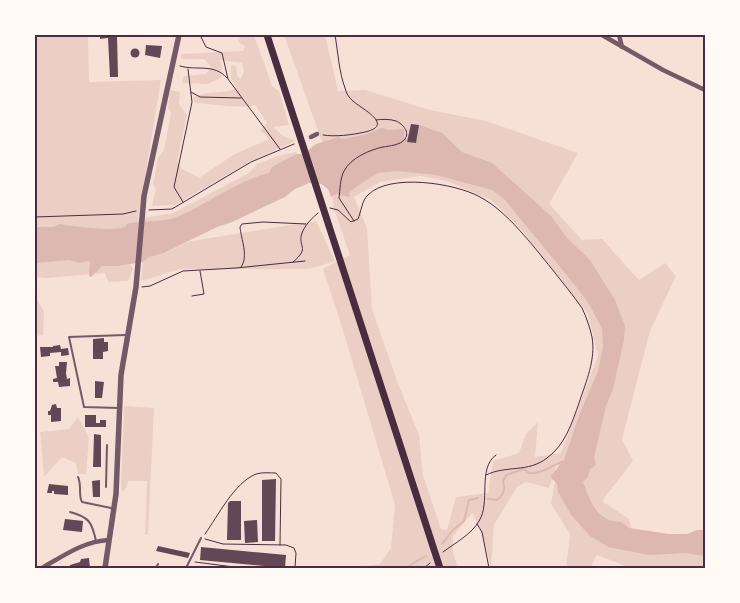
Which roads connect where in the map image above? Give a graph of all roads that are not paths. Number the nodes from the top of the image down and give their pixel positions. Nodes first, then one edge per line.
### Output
1 (179, 35) edge
2 (267, 35) edge
3 (602, 35) edge
4 (619, 35) edge
5 (622, 46) junction
6 (705, 90) edge
7 (317, 134) road end
8 (311, 137) dead end
9 (128, 335) junction
10 (119, 408) junction
11 (107, 445) dead end
12 (106, 475) junction
13 (117, 475) junction
14 (78, 477) dead end
15 (106, 486) dead end
16 (114, 508) junction
17 (70, 512) dead end
18 (201, 538) road end
19 (108, 540) junction
20 (96, 541) junction
21 (158, 564) dead end
22 (42, 568) edge
23 (106, 568) edge
24 (156, 568) edge
25 (186, 568) edge
26 (440, 568) edge

1 - 9 street
2 - 26 main road
3 - 5 street
4 - 5 street
5 - 6 street
7 - 8 street
9 - 10 street
9 - 10 lane
10 - 13 street
11 - 12 lane
12 - 13 lane
12 - 15 lane
13 - 16 street
14 - 16 lane
16 - 19 street
17 - 20 lane
18 - 25 lane
19 - 20 street
19 - 23 street
20 - 22 street
21 - 24 lane

